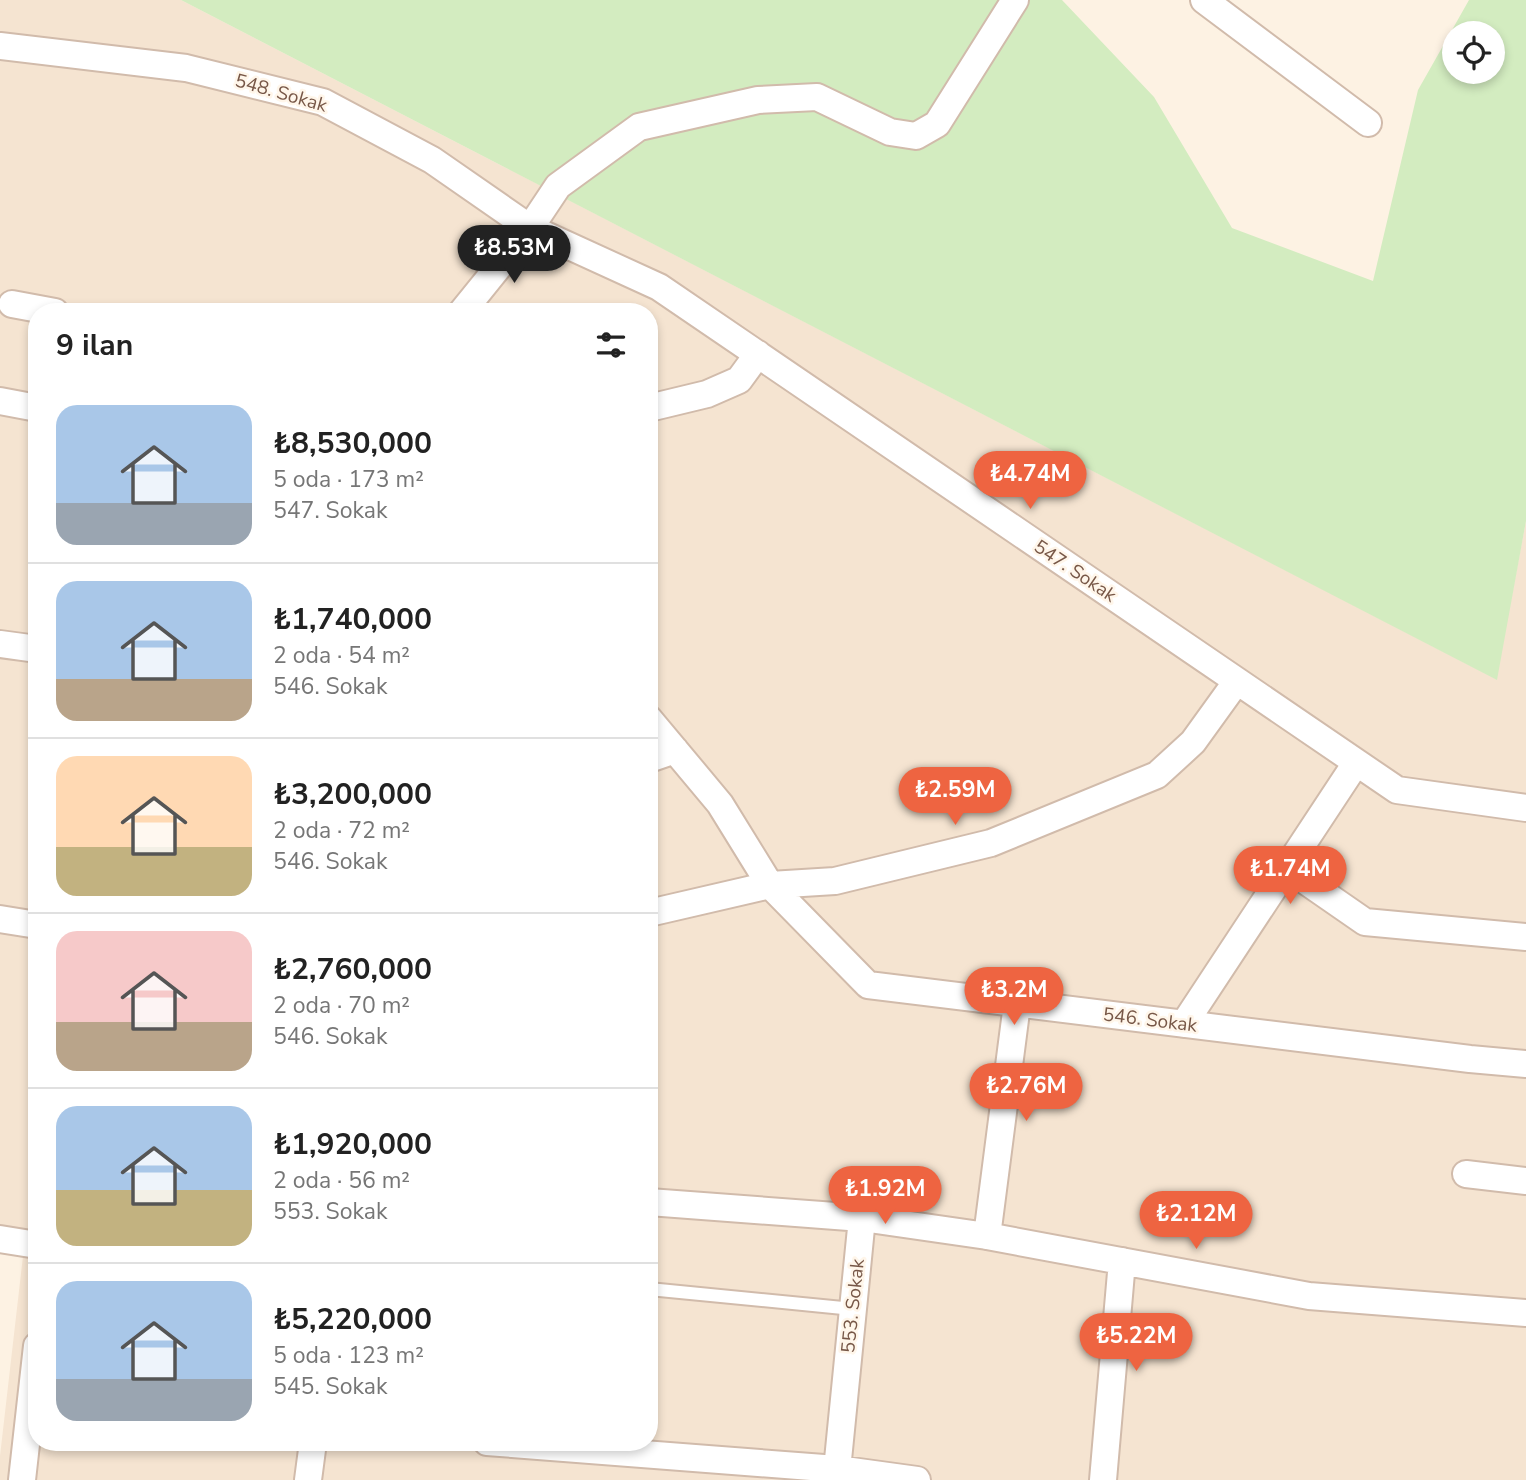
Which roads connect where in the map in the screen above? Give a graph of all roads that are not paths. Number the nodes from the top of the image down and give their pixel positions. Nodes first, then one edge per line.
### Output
1 (1015, 0) edge
2 (1204, 0) edge
3 (0, 46) edge
4 (1368, 123) dead end
5 (530, 228) junction
6 (469, 303) edge
7 (12, 304) dead end
8 (28, 307) edge
9 (758, 354) junction
10 (0, 401) edge
11 (28, 406) edge
12 (658, 406) edge
13 (0, 644) edge
14 (28, 648) edge
15 (1237, 681) junction
16 (658, 730) edge
17 (675, 750) junction
18 (658, 756) edge
19 (1356, 763) junction
20 (1526, 808) edge
21 (1287, 868) junction
22 (771, 885) junction
23 (658, 911) edge
24 (0, 919) edge
25 (28, 924) edge
26 (1526, 937) edge
27 (1017, 1004) junction
28 (1184, 1024) junction
29 (1526, 1064) edge
30 (1466, 1174) dead end
31 (1526, 1181) edge
32 (658, 1203) edge
33 (862, 1218) junction
34 (987, 1236) junction
35 (0, 1239) edge
36 (28, 1244) edge
37 (1122, 1261) junction
38 (658, 1290) edge
39 (853, 1309) junction
40 (1526, 1313) edge
41 (28, 1426) edge
42 (312, 1451) edge
43 (585, 1451) edge
44 (837, 1474) edge
45 (22, 1480) edge
46 (308, 1480) edge
47 (917, 1480) edge
48 (1103, 1480) edge

1 - 5 street
2 - 4 street
3 - 5 street, 548. Sokak
5 - 6 street
5 - 9 street, 547. Sokak
7 - 8 street
9 - 12 street
9 - 15 street, 547. Sokak
10 - 11 street
13 - 14 street
15 - 19 street, 547. Sokak
15 - 22 street
16 - 17 street, 546. Sokak
17 - 18 street
17 - 22 street, 546. Sokak
19 - 20 street, 547. Sokak
19 - 21 street
21 - 26 street
21 - 28 street
22 - 23 street
22 - 27 street, 546. Sokak
24 - 25 street
27 - 28 street, 546. Sokak
27 - 34 street
28 - 29 street, 546. Sokak
30 - 31 street
32 - 33 street
33 - 34 street
33 - 39 street, 553. Sokak
34 - 37 street
35 - 36 street
37 - 40 street
37 - 48 street
38 - 39 lane
39 - 44 street, 553. Sokak
41 - 45 street
42 - 46 street
43 - 44 street
44 - 47 street

